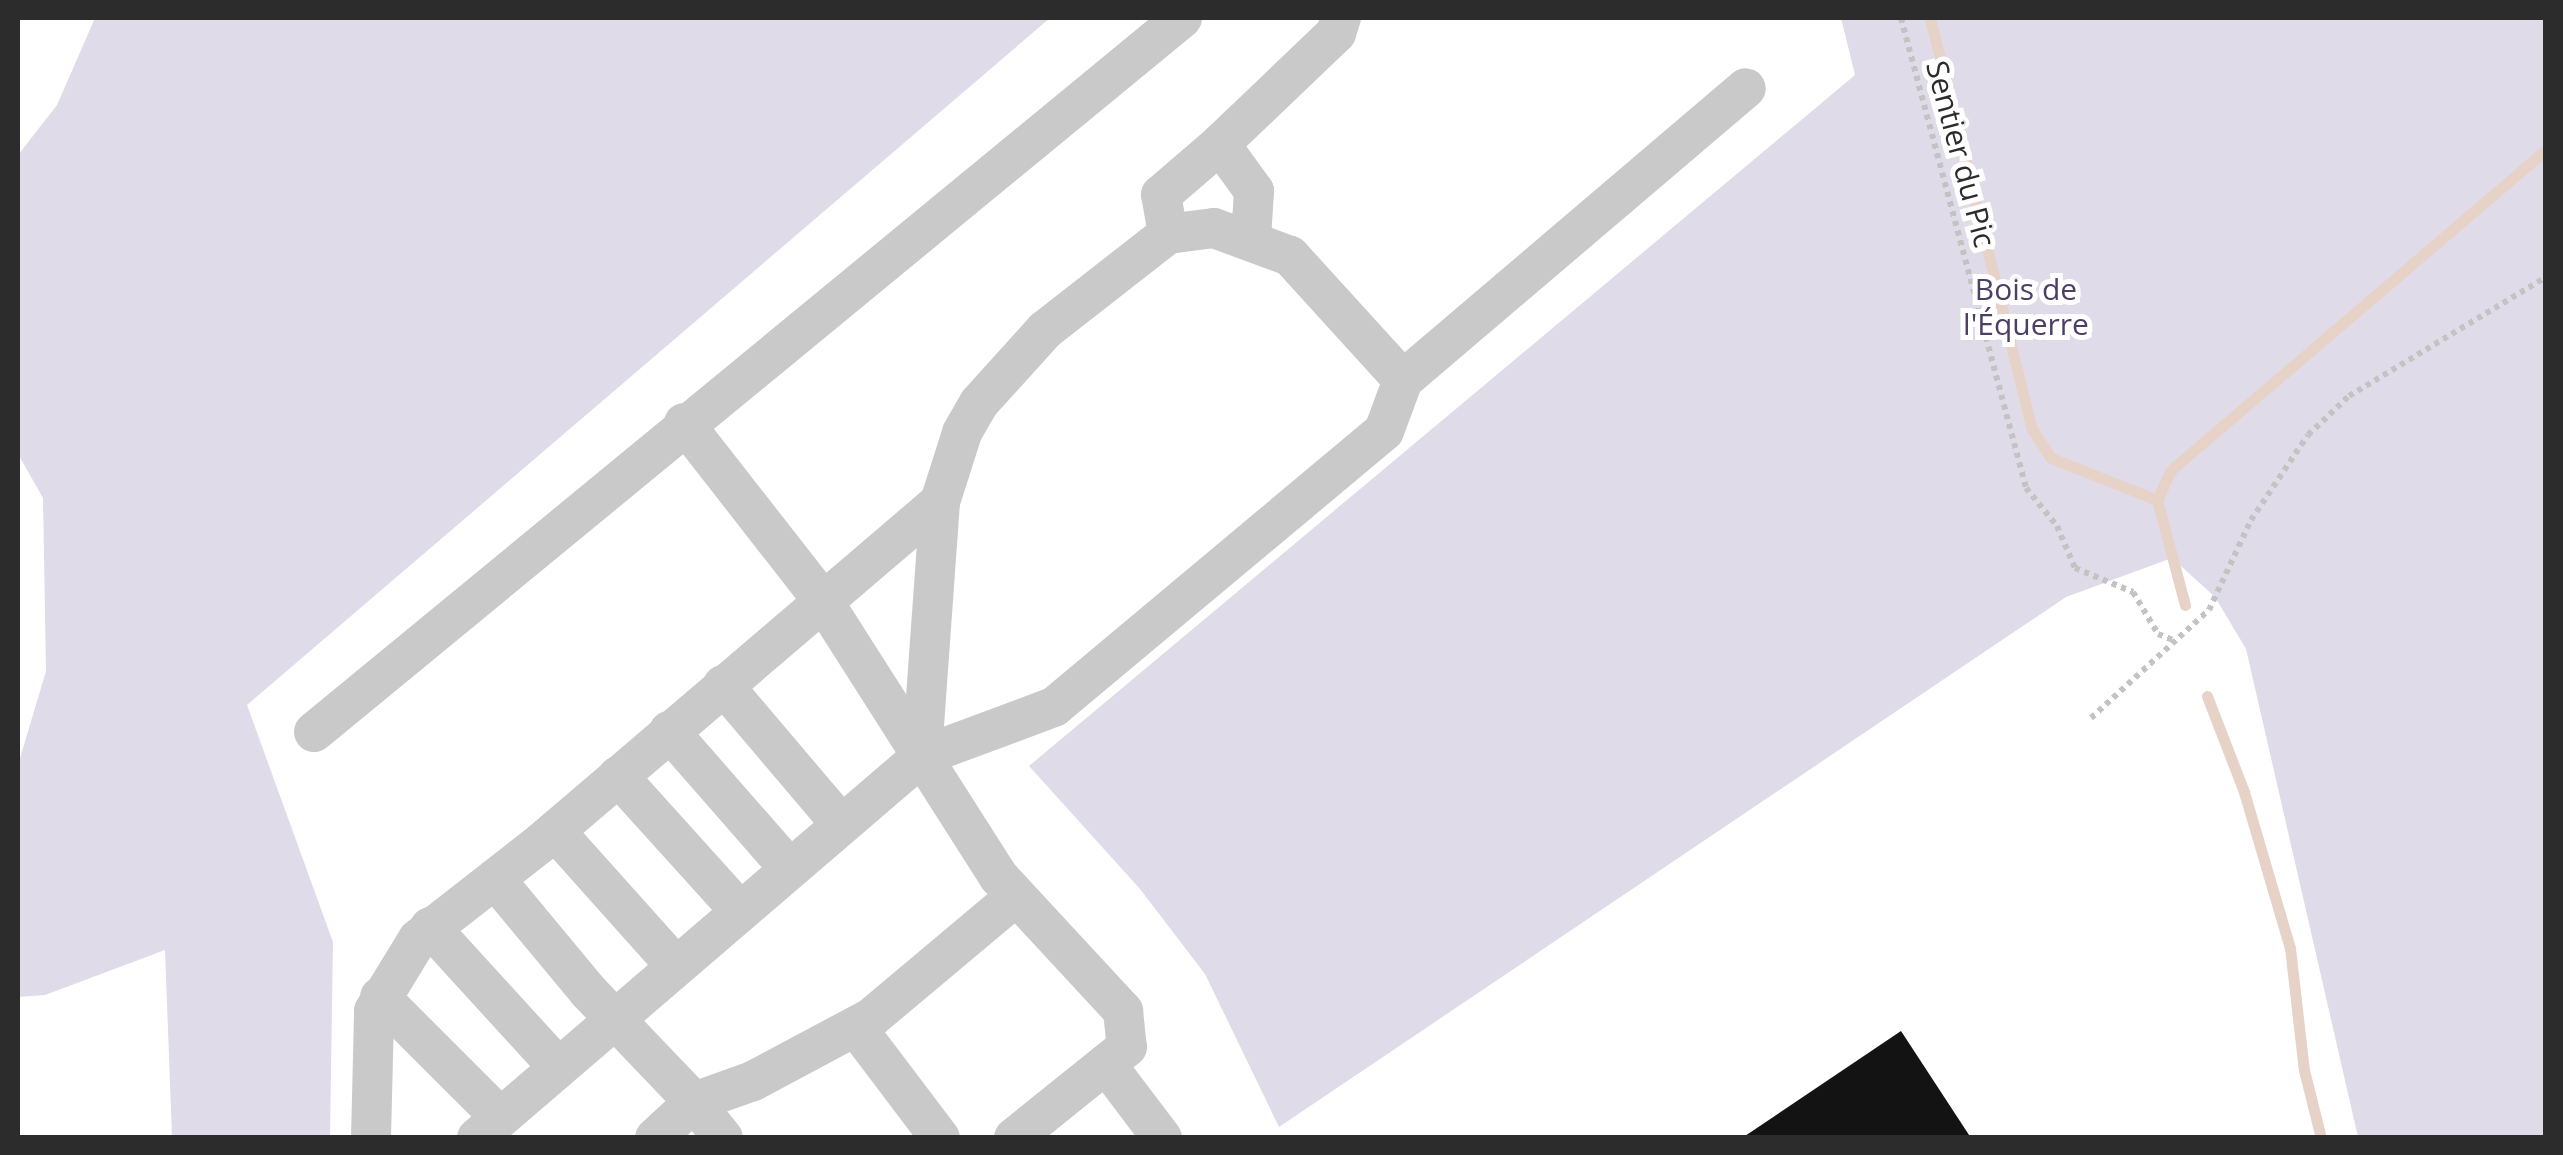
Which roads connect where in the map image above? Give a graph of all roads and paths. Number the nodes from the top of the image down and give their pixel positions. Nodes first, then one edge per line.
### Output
1 (1182, 18) edge
2 (1341, 18) edge
3 (1900, 18) edge
4 (1746, 88) dead end
5 (1220, 144) junction
6 (1168, 234) junction
7 (1251, 238) junction
8 (2546, 277) edge
9 (1403, 380) junction
10 (684, 424) junction
11 (940, 502) junction
12 (822, 601) junction
13 (2175, 641) junction
14 (722, 685) junction
15 (2091, 718) dead end
16 (668, 731) junction
17 (314, 732) dead end
18 (922, 756) junction
19 (618, 776) junction
20 (841, 824) junction
21 (554, 831) junction
22 (789, 868) junction
23 (495, 879) junction
24 (1015, 897) junction
25 (739, 910) junction
26 (430, 927) junction
27 (674, 964) junction
28 (380, 996) junction
29 (616, 1013) junction
30 (856, 1027) junction
31 (1106, 1064) junction
32 (556, 1066) junction
33 (694, 1102) junction
34 (488, 1127) edge
35 (371, 1138) edge
36 (655, 1138) edge
37 (723, 1138) edge
38 (940, 1138) edge
39 (1014, 1138) edge
40 (1162, 1138) edge

1 - 10 lane
2 - 5 lane
3 - 13 path, Sentier du Pic
4 - 9 lane
5 - 6 lane
5 - 7 lane
6 - 7 lane
6 - 11 lane
7 - 9 lane
8 - 13 path
9 - 18 lane
10 - 12 lane
10 - 17 lane
11 - 12 lane
11 - 18 lane
12 - 14 lane
12 - 18 lane
13 - 15 path
14 - 16 lane
14 - 20 lane
16 - 19 lane
16 - 22 lane
18 - 20 lane
18 - 24 lane
19 - 21 lane
19 - 25 lane
20 - 22 lane
21 - 23 lane
21 - 27 lane
22 - 25 lane
23 - 26 lane
23 - 29 lane
24 - 30 lane
24 - 31 lane
25 - 27 lane
26 - 28 lane
26 - 32 lane
27 - 29 lane
28 - 34 lane
28 - 35 lane
29 - 32 lane
29 - 33 lane
30 - 33 lane
30 - 38 lane
31 - 39 lane
31 - 40 lane
32 - 34 lane
33 - 36 lane
33 - 37 lane

